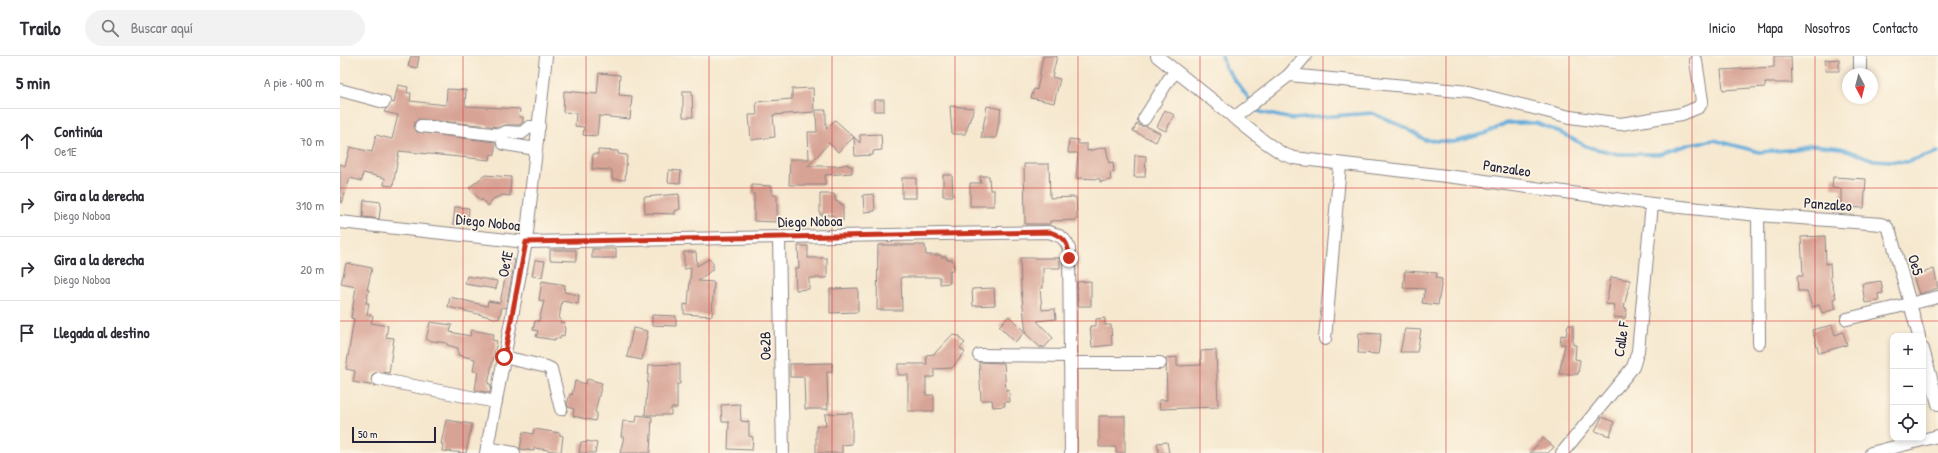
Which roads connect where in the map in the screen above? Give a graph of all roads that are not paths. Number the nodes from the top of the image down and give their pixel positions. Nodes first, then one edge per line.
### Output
1 (546, 56) edge
2 (1157, 56) edge
3 (1305, 56) edge
4 (1860, 56) edge
5 (1696, 61) dead end
6 (1860, 68) edge
7 (1176, 72) junction
8 (1289, 75) junction
9 (340, 90) edge
10 (384, 102) dead end
11 (1234, 118) junction
12 (1144, 119) dead end
13 (422, 126) dead end
14 (539, 127) junction
15 (501, 135) junction
16 (536, 149) junction
17 (1340, 165) junction
18 (1652, 204) junction
19 (1758, 215) junction
20 (340, 222) edge
21 (1886, 226) joint
22 (779, 238) junction
23 (526, 242) junction
24 (1938, 297) edge
25 (1910, 304) junction
26 (1847, 319) dead end
27 (1918, 333) edge
28 (1325, 339) dead end
29 (1759, 343) dead end
30 (979, 355) dead end
31 (504, 357) junction
32 (1070, 359) junction
33 (1926, 360) edge
34 (1160, 363) dead end
35 (378, 379) dead end
36 (496, 402) junction
37 (1938, 404) edge
38 (561, 410) dead end
39 (1938, 436) edge
40 (486, 450) edge
41 (514, 453) edge
42 (783, 453) edge
43 (1071, 453) edge
44 (1562, 453) edge
45 (1871, 453) edge

1 - 14 street, Oe1E
2 - 7 street, Panzaleo
3 - 8 street
4 - 6 street
5 - 8 street
7 - 11 street, Panzaleo
7 - 12 street
8 - 11 street
9 - 10 street
11 - 17 street, Panzaleo
13 - 15 street
14 - 15 street
14 - 16 street, Oe1E
15 - 16 street
16 - 23 street, Oe1E
17 - 18 street, Panzaleo
17 - 28 street
18 - 19 street, Panzaleo
18 - 44 street, Calle F
19 - 21 street, Panzaleo
19 - 29 street
20 - 23 street, Diego Noboa
21 - 25 street, Oe5
22 - 23 street, Diego Noboa
22 - 32 street, Diego Noboa
22 - 42 street, Oe2B
23 - 31 street, Oe1E
24 - 25 street
25 - 26 street
25 - 27 street, Oe5
30 - 32 street
31 - 36 street, Oe1E
31 - 38 street
32 - 34 street
32 - 43 street, Diego Noboa
33 - 37 street
35 - 36 street
36 - 40 street, Oe1E
39 - 45 street
40 - 41 street

